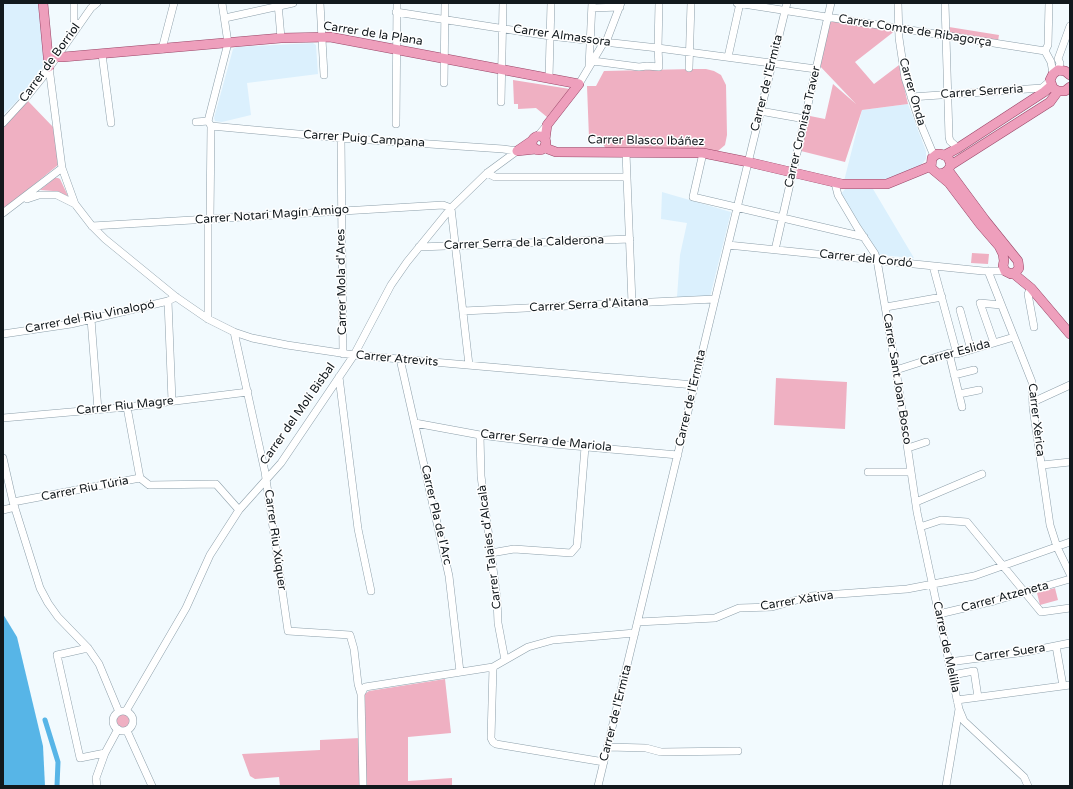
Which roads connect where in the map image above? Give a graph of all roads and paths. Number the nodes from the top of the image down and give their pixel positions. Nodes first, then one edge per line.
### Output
1 (43, 3) edge
2 (74, 3) edge
3 (97, 3) edge
4 (174, 3) edge
5 (222, 3) edge
6 (293, 3) edge
7 (320, 3) edge
8 (396, 3) edge
9 (445, 3) edge
10 (503, 3) edge
11 (550, 3) edge
12 (659, 3) edge
13 (691, 3) edge
14 (739, 3) edge
15 (787, 3) edge
16 (831, 3) edge
17 (898, 3) edge
18 (945, 3) edge
19 (1049, 3) edge
20 (278, 5) edge
21 (592, 5) edge
22 (621, 5) edge
23 (762, 5) edge
24 (785, 11) junction
25 (396, 12) junction
26 (828, 17) junction
27 (224, 18) junction
28 (445, 20) junction
29 (77, 26) junction
30 (1070, 26) edge
31 (502, 28) junction
32 (899, 28) junction
33 (550, 36) junction
34 (945, 36) junction
35 (322, 37) junction
36 (281, 38) junction
37 (590, 40) junction
38 (605, 42) junction
39 (228, 43) junction
40 (658, 48) junction
41 (162, 49) junction
42 (396, 49) junction
43 (1045, 51) junction
44 (690, 52) junction
45 (102, 54) junction
46 (56, 57) junction
47 (728, 57) junction
48 (444, 58) junction
49 (772, 63) junction
50 (591, 64) junction
51 (49, 67) junction
52 (689, 68) dead end
53 (501, 69) junction
54 (816, 69) junction
55 (324, 75) dead end
56 (549, 78) junction
57 (1063, 81) edge
58 (444, 83) dead end
59 (579, 84) junction
60 (947, 94) junction
61 (911, 97) junction
62 (501, 102) dead end
63 (1026, 104) junction
64 (760, 111) junction
65 (1032, 113) junction
66 (805, 119) junction
67 (196, 122) dead end
68 (3, 123) edge
69 (111, 123) dead end
70 (209, 124) junction
71 (396, 124) dead end
72 (341, 138) junction
73 (539, 142) junction
74 (958, 148) junction
75 (517, 151) junction
76 (626, 153) junction
77 (703, 153) junction
78 (945, 155) junction
79 (934, 156) junction
80 (748, 162) junction
81 (931, 166) junction
82 (62, 168) junction
83 (946, 170) junction
84 (487, 173) junction
85 (793, 173) junction
86 (626, 177) junction
87 (835, 183) junction
88 (38, 191) junction
89 (75, 204) junction
90 (737, 207) junction
91 (451, 208) junction
92 (342, 211) junction
93 (3, 213) edge
94 (783, 218) junction
95 (209, 219) junction
96 (92, 226) junction
97 (864, 238) junction
98 (630, 239) junction
99 (728, 245) junction
100 (455, 246) junction
101 (419, 247) junction
102 (775, 250) junction
103 (1014, 258) junction
104 (877, 260) junction
105 (1004, 261) junction
106 (933, 266) junction
107 (988, 271) junction
108 (1013, 271) junction
109 (1031, 288) junction
110 (176, 297) junction
111 (942, 297) junction
112 (715, 299) junction
113 (168, 301) junction
114 (632, 303) junction
115 (1001, 305) junction
116 (886, 307) junction
117 (960, 310) dead end
118 (463, 311) junction
119 (91, 319) junction
120 (208, 319) junction
121 (1070, 324) edge
122 (1034, 326) dead end
123 (234, 332) junction
124 (3, 334) edge
125 (1070, 334) edge
126 (1014, 337) junction
127 (994, 343) junction
128 (971, 350) junction
129 (949, 353) junction
130 (343, 354) junction
131 (957, 354) junction
132 (354, 355) junction
133 (400, 359) junction
134 (469, 365) junction
135 (896, 370) junction
136 (974, 370) dead end
137 (954, 375) junction
138 (339, 377) junction
139 (694, 385) junction
140 (1070, 385) edge
141 (979, 390) dead end
142 (248, 392) junction
143 (959, 394) junction
144 (172, 401) junction
145 (1033, 402) junction
146 (127, 407) junction
147 (962, 407) dead end
148 (98, 410) junction
149 (3, 418) edge
150 (415, 423) junction
151 (480, 434) junction
152 (926, 442) dead end
153 (585, 447) junction
154 (908, 448) junction
155 (678, 455) junction
156 (3, 458) edge
157 (1070, 462) edge
158 (1042, 465) junction
159 (868, 472) dead end
160 (911, 472) junction
161 (982, 474) dead end
162 (140, 478) junction
163 (266, 480) junction
164 (916, 502) junction
165 (14, 504) junction
166 (3, 510) edge
167 (240, 510) junction
168 (920, 527) junction
169 (1070, 542) edge
170 (1057, 547) junction
171 (491, 553) junction
172 (1004, 566) junction
173 (1070, 574) edge
174 (1070, 579) edge
175 (933, 584) junction
176 (371, 591) dead end
177 (1025, 592) junction
178 (1070, 608) edge
179 (939, 614) junction
180 (638, 622) junction
181 (635, 633) junction
182 (1070, 644) edge
183 (1056, 646) junction
184 (88, 648) junction
185 (505, 660) junction
186 (949, 662) junction
187 (493, 667) junction
188 (460, 672) junction
189 (952, 676) junction
190 (1066, 686) edge
191 (361, 694) junction
192 (978, 697) junction
193 (957, 700) junction
194 (959, 709) junction
195 (123, 712) junction
196 (118, 729) junction
197 (127, 731) junction
198 (608, 747) junction
199 (738, 751) dead end
200 (105, 753) junction
201 (604, 762) junction
202 (96, 786) edge
203 (152, 786) edge
204 (363, 786) edge
205 (598, 786) edge
206 (946, 786) edge
207 (1028, 786) edge

1 - 51 main road
2 - 29 street
3 - 29 street, Carrer de Borriol
4 - 41 street
5 - 27 street
6 - 20 street
7 - 35 street
8 - 25 street
9 - 28 street
10 - 31 street
11 - 33 street
12 - 40 street
13 - 44 street
14 - 23 street, Carrer Comte de Ribagorça
14 - 47 street
15 - 24 street, Carrer de l'Ermita
16 - 26 street, Carrer Cronista Traver
17 - 32 street, Carrer Onda
18 - 34 street
19 - 43 street
20 - 27 street
20 - 36 street
21 - 22 street
21 - 37 street
22 - 38 street
23 - 24 street, Carrer Comte de Ribagorça
24 - 26 street, Carrer Comte de Ribagorça
24 - 49 street, Carrer de l'Ermita
25 - 28 street, Carrer Almassora
25 - 42 street
26 - 32 street, Carrer Comte de Ribagorça
26 - 54 street, Carrer Cronista Traver
27 - 39 street
28 - 31 street, Carrer Almassora
28 - 48 street
29 - 46 street, Carrer de Borriol
30 - 57 street
31 - 33 street, Carrer Almassora
31 - 53 street
32 - 34 street, Carrer Comte de Ribagorça
32 - 61 street, Carrer Onda
33 - 37 street, Carrer Almassora
33 - 56 street
34 - 43 street, Carrer Comte de Ribagorça
34 - 60 street
35 - 36 main road, Carrer de la Plana
35 - 42 main road, Carrer de la Plana
35 - 55 street
36 - 39 main road, Carrer de la Plana
37 - 38 street, Carrer Almassora
37 - 50 street
38 - 40 street, Carrer Almassora
38 - 50 street
39 - 41 main road, Carrer de la Plana
39 - 70 street
40 - 44 street, Carrer Almassora
40 - 50 street
41 - 45 main road, Carrer de la Plana
42 - 48 main road, Carrer de la Plana
42 - 71 street
43 - 57 street
44 - 47 street, Carrer Almassora
44 - 52 street
45 - 46 main road, Carrer de la Plana
45 - 69 street
46 - 51 street, Carrer de Borriol
47 - 49 street, Carrer Almassora
48 - 53 main road, Carrer de la Plana
48 - 58 street
49 - 54 street, Carrer Almassora
49 - 64 street, Carrer de l'Ermita
50 - 59 street
51 - 68 street, Carrer de Borriol
51 - 82 street
53 - 56 main road, Carrer de la Plana
53 - 62 street
54 - 66 street, Carrer Cronista Traver
56 - 59 main road, Carrer de la Plana
57 - 60 street, Carrer Serreria
57 - 63 main road
57 - 65 main road
59 - 73 main road
60 - 61 street, Carrer Serreria
60 - 74 street
61 - 79 street, Carrer Onda
63 - 65 street
63 - 74 main road
64 - 66 street
64 - 80 street, Carrer de l'Ermita
65 - 83 main road
66 - 85 street, Carrer Cronista Traver
67 - 70 street, Carrer Puig Campana
70 - 72 street, Carrer Puig Campana
70 - 95 street
72 - 75 street, Carrer Puig Campana
72 - 92 street, Carrer Mola d'Ares
73 - 75 main road, Carrer del Molí Bisbal
73 - 76 main road, Carrer Blasco Ibáñez
74 - 78 main road
75 - 84 street, Carrer del Molí Bisbal
76 - 77 main road, Carrer Blasco Ibáñez
76 - 86 street
77 - 80 main road, Carrer Blasco Ibáñez
77 - 90 street
78 - 79 main road
78 - 83 main road
79 - 81 main road
80 - 85 main road, Carrer Blasco Ibáñez
80 - 90 street, Carrer de l'Ermita
81 - 83 main road
81 - 87 main road, Carrer Blasco Ibáñez
82 - 88 street
82 - 89 street
83 - 103 main road
83 - 105 main road
84 - 86 street
84 - 91 street, Carrer del Molí Bisbal
85 - 87 main road, Carrer Blasco Ibáñez
85 - 94 street, Carrer Cronista Traver
86 - 98 street
87 - 97 street, Carrer Sant Joan Bosco
88 - 89 street
88 - 93 street
89 - 96 street, Carrer Atrevits
90 - 94 street
90 - 99 street, Carrer de l'Ermita
91 - 92 street, Carrer Notari Magín Amigo
91 - 100 street
91 - 101 street, Carrer del Molí Bisbal
92 - 95 street, Carrer Notari Magín Amigo
92 - 130 street, Carrer Mola d'Ares
94 - 97 street
94 - 102 street, Carrer Cronista Traver
95 - 96 street, Carrer Notari Magín Amigo
95 - 120 street
96 - 110 street, Carrer Atrevits
97 - 104 street, Carrer Sant Joan Bosco
98 - 100 street, Carrer Serra de la Calderona
98 - 114 street
99 - 102 street, Carrer del Cordó
99 - 112 street, Carrer de l'Ermita
100 - 101 street, Carrer Serra de la Calderona
100 - 118 street
101 - 132 street, Carrer del Molí Bisbal
102 - 104 street, Carrer del Cordó
103 - 105 main road
103 - 108 main road
104 - 106 street, Carrer del Cordó
104 - 116 street, Carrer Sant Joan Bosco
105 - 108 main road
106 - 107 street, Carrer del Cordó
106 - 111 street
107 - 108 street, Carrer del Cordó
107 - 115 street, Carrer Xèrica
108 - 109 main road
108 - 121 main road
109 - 122 street
109 - 125 main road
110 - 113 street, Carrer del Riu Vinalopó
110 - 120 street, Carrer Atrevits
111 - 116 street
111 - 131 street
112 - 114 street, Carrer Serra d'Aitana
112 - 139 street, Carrer de l'Ermita
113 - 119 street, Carrer del Riu Vinalopó
113 - 144 street
114 - 118 street, Carrer Serra d'Aitana
115 - 126 street, Carrer Xèrica
115 - 127 street
116 - 135 street, Carrer Sant Joan Bosco
117 - 128 street
118 - 134 street
119 - 124 street, Carrer del Riu Vinalopó
119 - 148 street
120 - 123 street, Carrer Atrevits
123 - 130 street, Carrer Atrevits
123 - 142 street, Carrer Riu Xúquer
126 - 127 street, Carrer Eslida
126 - 145 street, Carrer Xèrica
127 - 128 street, Carrer Eslida
128 - 131 street, Carrer Eslida
129 - 131 street, Carrer Eslida
129 - 135 street, Carrer Eslida
129 - 137 street
130 - 132 street, Carrer Atrevits
132 - 133 street, Carrer Atrevits
132 - 138 street, Carrer del Molí Bisbal
133 - 134 street, Carrer Atrevits
133 - 150 street, Carrer Pla de l'Arc
134 - 139 street, Carrer Atrevits
135 - 154 street, Carrer Sant Joan Bosco
136 - 137 street
137 - 143 street
138 - 163 street, Carrer del Molí Bisbal
138 - 176 street
139 - 155 street, Carrer de l'Ermita
140 - 145 street
141 - 143 street
142 - 144 street, Carrer Riu Magre
142 - 163 street, Carrer Riu Xúquer
143 - 147 street
144 - 146 street, Carrer Riu Magre
145 - 158 street, Carrer Xèrica
146 - 148 street, Carrer Riu Magre
146 - 162 street
148 - 149 street, Carrer Riu Magre
150 - 151 street, Carrer Serra de Mariola
150 - 188 street, Carrer Pla de l'Arc
151 - 153 street, Carrer Serra de Mariola
151 - 171 street, Carrer Talaies d'Alcalà
152 - 154 street
153 - 155 street, Carrer Serra de Mariola
153 - 171 street
154 - 160 street, Carrer Sant Joan Bosco
155 - 180 street, Carrer de l'Ermita
156 - 165 street
157 - 158 street
158 - 170 street, Carrer Xèrica
159 - 160 street
160 - 164 street, Carrer Sant Joan Bosco
161 - 164 street
162 - 165 street, Carrer Riu Túria
162 - 167 street, Carrer Riu Túria
163 - 167 street, Carrer del Molí Bisbal
163 - 191 street, Carrer Riu Xúquer
164 - 168 street, Carrer Sant Joan Bosco
165 - 166 street, Carrer Riu Túria
165 - 184 street
167 - 195 street, Carrer del Molí Bisbal
168 - 172 street
168 - 175 street, Carrer Sant Joan Bosco
169 - 170 street, Carrer Xàtiva
170 - 172 street, Carrer Xàtiva
170 - 173 street, Carrer Xèrica
171 - 185 street, Carrer Talaies d'Alcalà
172 - 175 street, Carrer Xàtiva
172 - 177 street
174 - 177 street, Carrer Atzeneta
175 - 179 street, Carrer de Melilla
175 - 180 street, Carrer Xàtiva
177 - 178 street
177 - 179 street, Carrer Atzeneta
179 - 186 street, Carrer de Melilla
180 - 181 street, Carrer de l'Ermita
181 - 185 street
181 - 198 street, Carrer de l'Ermita
182 - 183 street, Carrer Suera
183 - 186 street, Carrer Suera
183 - 190 street
184 - 195 street
184 - 200 street
185 - 187 street
186 - 189 street, Carrer de Melilla
187 - 188 street
187 - 201 street
188 - 191 street
189 - 192 street
189 - 193 street, Carrer de Melilla
190 - 192 street
191 - 204 street
192 - 193 street
193 - 194 street, Carrer de Melilla
194 - 206 street
194 - 207 street
195 - 196 street
195 - 197 street
196 - 197 street
196 - 200 street
197 - 203 street
198 - 199 street
198 - 201 street, Carrer de l'Ermita
200 - 202 street
201 - 205 street, Carrer de l'Ermita

